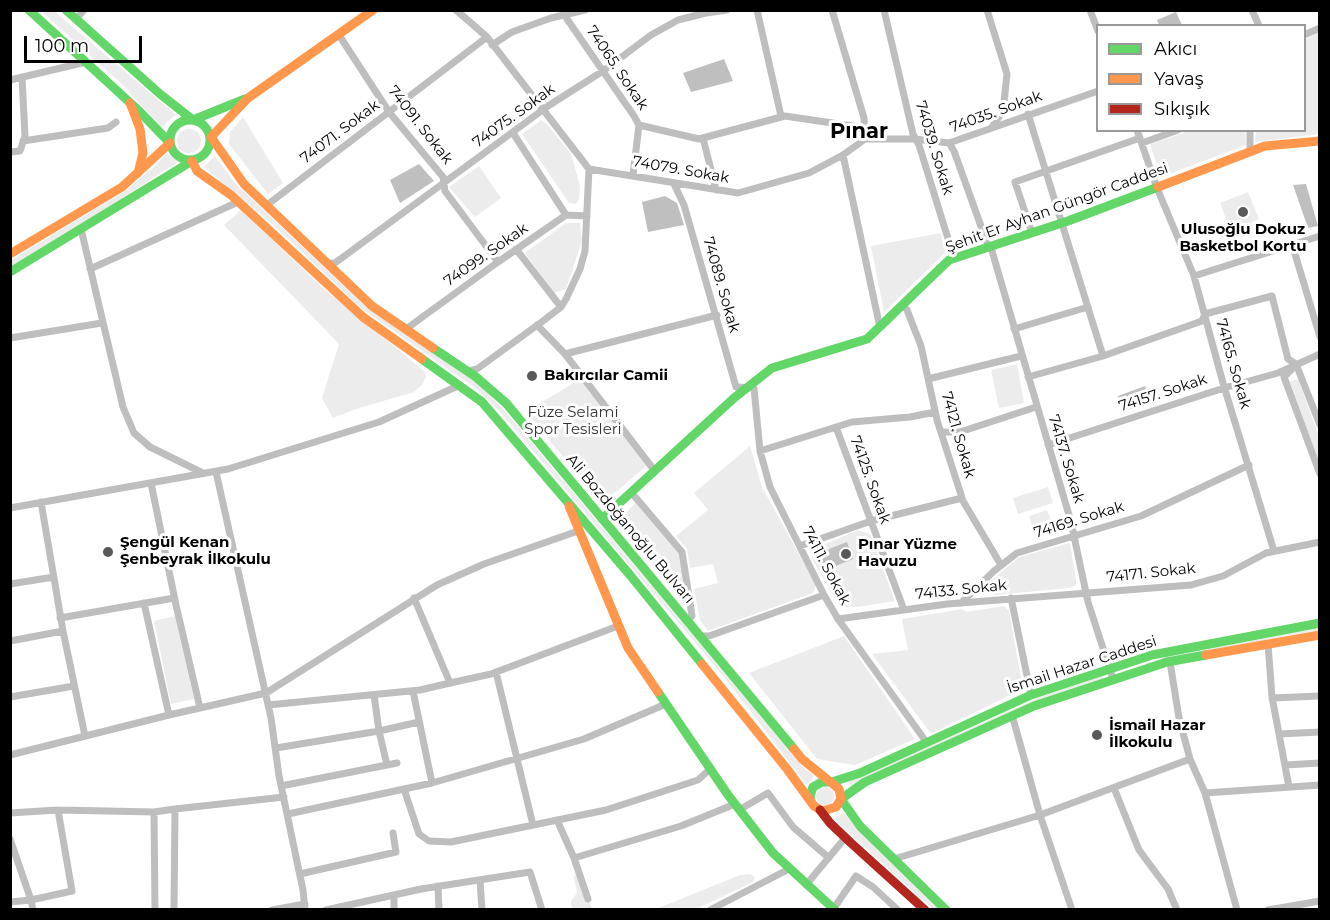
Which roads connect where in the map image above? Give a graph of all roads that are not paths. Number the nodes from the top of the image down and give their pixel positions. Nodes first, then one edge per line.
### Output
1 (29, 10) edge
2 (66, 10) edge
3 (84, 10) edge
4 (373, 10) edge
5 (456, 10) edge
6 (585, 10) edge
7 (757, 10) edge
8 (832, 10) edge
9 (884, 10) edge
10 (987, 10) edge
11 (1090, 10) edge
12 (1251, 10) edge
13 (724, 11) edge
14 (566, 13) edge
15 (76, 19) junction
16 (1258, 24) edge
17 (1096, 26) edge
18 (1320, 28) edge
19 (339, 35) junction
20 (1306, 35) edge
21 (487, 37) junction
22 (492, 45) junction
23 (86, 62) junction
24 (603, 71) junction
25 (22, 77) junction
26 (10, 80) edge
27 (1096, 92) edge
28 (248, 98) junction
29 (130, 103) junction
30 (543, 111) junction
31 (390, 112) junction
32 (1029, 114) junction
33 (781, 116) junction
34 (193, 120) junction
35 (117, 122) dead end
36 (639, 125) junction
37 (992, 127) junction
38 (866, 128) junction
39 (1138, 132) edge
40 (1171, 132) edge
41 (1250, 132) edge
42 (513, 133) junction
43 (210, 137) junction
44 (703, 138) junction
45 (865, 139) junction
46 (915, 139) junction
47 (1141, 140) junction
48 (23, 141) junction
49 (1320, 141) edge
50 (170, 143) junction
51 (949, 143) junction
52 (10, 152) edge
53 (1250, 152) junction
54 (843, 155) junction
55 (192, 161) junction
56 (589, 169) junction
57 (1045, 172) junction
58 (138, 173) junction
59 (633, 175) junction
60 (444, 184) junction
61 (674, 184) junction
62 (1157, 188) junction
63 (716, 190) junction
64 (238, 202) junction
65 (267, 206) junction
66 (566, 215) junction
67 (586, 216) junction
68 (1063, 222) junction
69 (81, 230) junction
70 (1032, 233) junction
71 (1320, 236) edge
72 (1292, 244) junction
73 (989, 247) junction
74 (516, 249) junction
75 (11, 254) edge
76 (954, 258) junction
77 (498, 262) junction
78 (327, 263) junction
79 (90, 269) junction
80 (10, 272) edge
81 (1194, 276) junction
82 (904, 306) junction
83 (561, 307) junction
84 (1088, 307) junction
85 (717, 315) junction
86 (1205, 315) junction
87 (102, 323) junction
88 (537, 325) junction
89 (882, 326) junction
90 (406, 329) junction
91 (1014, 329) junction
92 (1320, 337) edge
93 (10, 338) edge
94 (1320, 348) edge
95 (565, 354) junction
96 (1320, 354) edge
97 (1021, 356) junction
98 (1103, 356) junction
99 (1296, 364) junction
100 (469, 372) junction
101 (1028, 377) junction
102 (928, 379) junction
103 (460, 386) junction
104 (745, 388) junction
105 (1224, 388) junction
106 (1036, 407) junction
107 (935, 412) junction
108 (1320, 425) edge
109 (836, 427) junction
110 (941, 432) junction
111 (1048, 445) junction
112 (760, 451) junction
113 (1249, 465) junction
114 (654, 470) junction
115 (216, 471) junction
116 (204, 474) junction
117 (1320, 474) edge
118 (150, 483) junction
119 (631, 492) junction
120 (10, 497) edge
121 (962, 498) junction
122 (567, 501) junction
123 (41, 502) junction
124 (12, 507) edge
125 (602, 519) junction
126 (871, 521) junction
127 (578, 531) junction
128 (1075, 537) junction
129 (1320, 542) edge
130 (800, 546) junction
131 (1274, 551) junction
132 (1002, 565) junction
133 (54, 577) junction
134 (10, 584) edge
135 (1086, 593) junction
136 (824, 595) junction
137 (174, 598) junction
138 (414, 598) junction
139 (1011, 598) junction
140 (144, 603) junction
141 (961, 603) junction
142 (904, 610) junction
143 (60, 618) junction
144 (838, 619) junction
145 (687, 621) junction
146 (1320, 623) edge
147 (618, 626) junction
148 (63, 631) junction
149 (1320, 635) edge
150 (699, 636) junction
151 (10, 641) edge
152 (1268, 644) junction
153 (1170, 662) junction
154 (496, 672) junction
155 (1111, 675) junction
156 (450, 683) junction
157 (74, 686) junction
158 (413, 691) junction
159 (266, 693) junction
160 (374, 695) junction
161 (1030, 695) junction
162 (1320, 696) edge
163 (10, 697) edge
164 (1272, 698) junction
165 (666, 704) junction
166 (268, 705) junction
167 (200, 708) junction
168 (168, 715) junction
169 (1012, 715) junction
170 (419, 722) junction
171 (379, 731) junction
172 (1320, 732) edge
173 (1279, 734) junction
174 (85, 736) junction
175 (927, 743) junction
176 (276, 748) junction
177 (10, 755) edge
178 (516, 759) junction
179 (1190, 759) junction
180 (397, 763) dead end
181 (1320, 763) edge
182 (387, 765) junction
183 (1285, 765) junction
184 (710, 769) junction
185 (832, 782) junction
186 (432, 783) junction
187 (1320, 785) edge
188 (282, 786) junction
189 (1289, 787) junction
190 (1114, 788) junction
191 (404, 789) junction
192 (1205, 793) junction
193 (284, 797) junction
194 (841, 799) junction
195 (811, 801) junction
196 (737, 807) junction
197 (175, 809) junction
198 (58, 810) junction
199 (820, 810) junction
200 (154, 812) junction
201 (10, 813) edge
202 (288, 814) junction
203 (1040, 815) junction
204 (557, 820) junction
205 (533, 825) junction
206 (393, 833) dead end
207 (845, 838) junction
208 (10, 839) edge
209 (573, 858) junction
210 (829, 858) junction
211 (894, 859) junction
212 (789, 869) junction
213 (300, 874) junction
214 (480, 880) junction
215 (806, 885) junction
216 (438, 886) junction
217 (394, 895) junction
218 (588, 898) dead end
219 (31, 900) junction
220 (1320, 901) edge
221 (10, 902) edge
222 (305, 907) edge
223 (349, 907) edge
224 (33, 909) edge
225 (154, 909) edge
226 (174, 909) edge
227 (272, 909) edge
228 (326, 909) edge
229 (394, 909) edge
230 (439, 909) edge
231 (482, 909) edge
232 (542, 909) edge
233 (710, 909) edge
234 (834, 909) edge
235 (898, 909) edge
236 (925, 909) edge
237 (946, 909) edge
238 (1072, 909) edge
239 (1177, 909) edge
240 (1237, 909) edge
241 (1268, 909) edge

1 - 23 main road
2 - 15 main road
3 - 15 street
4 - 19 main road
5 - 21 street
6 - 14 street
7 - 33 street
8 - 38 street
9 - 46 street, 74039. Sokak
10 - 37 street
11 - 17 street
12 - 16 street
13 - 24 street, 74075. Sokak
14 - 22 street
14 - 24 street, 74065. Sokak
15 - 34 main road
18 - 20 street
19 - 28 main road
19 - 31 street, 74091. Sokak
21 - 22 street
21 - 31 street, 74071. Sokak
22 - 30 street
23 - 25 street
23 - 29 main road
24 - 30 street, 74075. Sokak
24 - 36 street, 74065. Sokak
25 - 26 street
25 - 48 street
27 - 32 street, 74035. Sokak
28 - 34 main road
28 - 43 main road
29 - 50 main road
29 - 58 main road
30 - 42 street, 74075. Sokak
30 - 56 street
31 - 60 street, 74091. Sokak
31 - 65 street, 74071. Sokak
32 - 37 street, 74035. Sokak
32 - 57 street
33 - 38 street, 74065. Sokak
33 - 44 street, 74065. Sokak
34 - 43 main road
34 - 50 main road
35 - 48 street
36 - 44 street, 74065. Sokak
36 - 59 street
37 - 51 street, 74035. Sokak
38 - 45 street
39 - 47 street, 74165. Sokak
40 - 47 street
41 - 53 street
42 - 60 street, 74075. Sokak
42 - 66 street
43 - 55 main road
43 - 65 main road, Ali Bozdoğanoğlu Bulvarı
44 - 63 street
45 - 46 street, 74035. Sokak
45 - 54 street, 74079. Sokak
46 - 51 street, 74035. Sokak
46 - 76 street, 74039. Sokak
47 - 57 street
47 - 62 street, 74165. Sokak
48 - 52 street
49 - 53 main road, Şehit Er Ayhan Güngör Caddesi
50 - 55 main road
50 - 58 main road
51 - 73 street, 74137. Sokak
53 - 62 main road, Şehit Er Ayhan Güngör Caddesi
54 - 63 street, 74079. Sokak
54 - 89 street
55 - 64 main road, Ali Bozdoğanoğlu Bulvarı
55 - 69 main road
56 - 59 street, 74079. Sokak
56 - 67 street
57 - 68 street
57 - 70 street
58 - 75 main road
59 - 61 street, 74079. Sokak
60 - 77 street, 74091. Sokak
60 - 78 street, 74075. Sokak
61 - 63 street, 74079. Sokak
61 - 85 street, 74089. Sokak
62 - 68 main road, Şehit Er Ayhan Güngör Caddesi
62 - 81 street, 74165. Sokak
64 - 79 street
64 - 103 main road, Ali Bozdoğanoğlu Bulvarı
65 - 78 main road, Ali Bozdoğanoğlu Bulvarı
66 - 67 street
66 - 74 street, 74099. Sokak
67 - 83 street
68 - 70 main road, Şehit Er Ayhan Güngör Caddesi
68 - 84 street
69 - 79 street
69 - 80 main road
70 - 73 main road, Şehit Er Ayhan Güngör Caddesi
71 - 72 street
72 - 81 street
72 - 92 street
73 - 76 main road, Şehit Er Ayhan Güngör Caddesi
73 - 91 street, 74137. Sokak
74 - 77 street, 74099. Sokak
74 - 83 street
76 - 82 main road, Şehit Er Ayhan Güngör Caddesi
77 - 90 street, 74099. Sokak
78 - 90 main road, Ali Bozdoğanoğlu Bulvarı
79 - 87 street
81 - 86 street, 74165. Sokak
82 - 89 main road, Şehit Er Ayhan Güngör Caddesi
82 - 102 street, 74121. Sokak
83 - 88 street
84 - 91 street
84 - 98 street
85 - 95 street
85 - 104 street, 74089. Sokak
86 - 98 street
86 - 99 street
86 - 105 street, 74165. Sokak
87 - 93 street
87 - 116 street
88 - 95 street
88 - 100 street
89 - 104 main road, Şehit Er Ayhan Güngör Caddesi
90 - 100 main road, Ali Bozdoğanoğlu Bulvarı
91 - 97 street, 74137. Sokak
94 - 99 street
95 - 114 street
96 - 99 street, 74157. Sokak
97 - 101 street, 74137. Sokak
97 - 102 street
98 - 101 street
99 - 105 street, 74157. Sokak
99 - 108 street
99 - 117 street
100 - 125 main road, Ali Bozdoğanoğlu Bulvarı
101 - 106 street, 74137. Sokak
102 - 107 street, 74121. Sokak
103 - 115 street
103 - 122 main road, Ali Bozdoğanoğlu Bulvarı
104 - 112 street, 74111. Sokak
104 - 114 main road, Şehit Er Ayhan Güngör Caddesi
105 - 111 street, 74157. Sokak
105 - 113 street, 74165. Sokak
106 - 110 street
106 - 111 street, 74137. Sokak
107 - 109 street
107 - 110 street, 74121. Sokak
109 - 112 street
109 - 126 street, 74125. Sokak
110 - 121 street, 74121. Sokak
111 - 128 street, 74137. Sokak
112 - 130 street, 74111. Sokak
113 - 128 street, 74169. Sokak
113 - 131 street, 74165. Sokak
114 - 119 main road, Şehit Er Ayhan Güngör Caddesi
115 - 116 street
115 - 159 street
116 - 118 street
118 - 123 street
118 - 137 street
119 - 125 main road, Şehit Er Ayhan Güngör Caddesi
119 - 145 street
120 - 124 street
121 - 126 street
121 - 132 street, 74121. Sokak
122 - 127 main road
122 - 195 main road, Ali Bozdoğanoğlu Bulvarı
123 - 124 street
123 - 133 street
125 - 145 main road, Ali Bozdoğanoğlu Bulvarı
126 - 130 street
126 - 142 street, 74125. Sokak
127 - 138 street
127 - 147 main road
128 - 132 street, 74169. Sokak
128 - 135 street, 74137. Sokak
129 - 131 street, 74171. Sokak
130 - 136 street, 74111. Sokak
131 - 135 street, 74171. Sokak
132 - 141 street, 74169. Sokak
133 - 134 street
133 - 143 street
135 - 139 street, 74133. Sokak
135 - 155 street, 74137. Sokak
136 - 144 street, 74111. Sokak
136 - 150 street
137 - 140 street
137 - 167 street
138 - 156 street
138 - 159 street
139 - 141 street, 74133. Sokak
139 - 161 street
140 - 143 street
140 - 168 street
141 - 142 street, 74133. Sokak
142 - 144 street, 74133. Sokak
143 - 148 street
144 - 175 street, 74111. Sokak
145 - 150 main road, Ali Bozdoğanoğlu Bulvarı
146 - 155 main road, İsmail Hazar Caddesi
147 - 154 street
147 - 165 main road
148 - 151 street
148 - 157 street
149 - 152 main road, İsmail Hazar Caddesi
150 - 185 main road, Ali Bozdoğanoğlu Bulvarı
152 - 153 main road, İsmail Hazar Caddesi
152 - 164 street
153 - 155 main road, İsmail Hazar Caddesi
153 - 179 street
154 - 156 street
154 - 178 street
155 - 161 main road, İsmail Hazar Caddesi
155 - 169 main road, İsmail Hazar Caddesi
156 - 158 street
157 - 163 street
157 - 174 street
158 - 160 street
158 - 170 street
159 - 166 street
159 - 167 street
160 - 166 street
160 - 171 street
161 - 175 main road, İsmail Hazar Caddesi
162 - 164 street
164 - 173 street
165 - 178 street
165 - 184 main road
166 - 176 street
167 - 168 street
168 - 174 street
169 - 194 main road, İsmail Hazar Caddesi
169 - 203 street
170 - 171 street
170 - 186 street
171 - 176 street
171 - 182 street
172 - 173 street
173 - 183 street
174 - 177 street
175 - 185 main road, İsmail Hazar Caddesi
176 - 188 street
178 - 186 street
178 - 205 street
179 - 190 street
179 - 192 street
180 - 182 street
181 - 183 street
182 - 188 street
183 - 189 street
184 - 196 main road
184 - 204 street
185 - 194 main road
185 - 195 main road
186 - 191 street
187 - 189 street
188 - 193 street
189 - 192 street
190 - 203 street
190 - 239 street
191 - 202 street
191 - 205 street
192 - 240 street
193 - 197 street
193 - 202 street
194 - 199 main road
194 - 211 main road
195 - 199 main road
196 - 209 street
196 - 210 street
196 - 212 main road
197 - 200 street
197 - 226 street
198 - 200 street
198 - 201 street
198 - 219 street
199 - 207 main road
200 - 225 street
202 - 213 street
203 - 211 street
203 - 238 street
204 - 205 street
204 - 209 street
206 - 213 street
207 - 210 street
207 - 236 main road
208 - 219 street
209 - 218 street
210 - 215 street
211 - 237 main road
212 - 215 main road
212 - 233 street
213 - 222 street
214 - 216 street
214 - 231 street
214 - 232 street
215 - 234 main road
216 - 217 street
216 - 230 street
217 - 223 street
217 - 229 street
219 - 221 street
219 - 224 street
220 - 241 street
222 - 227 street
223 - 228 street
234 - 235 street

